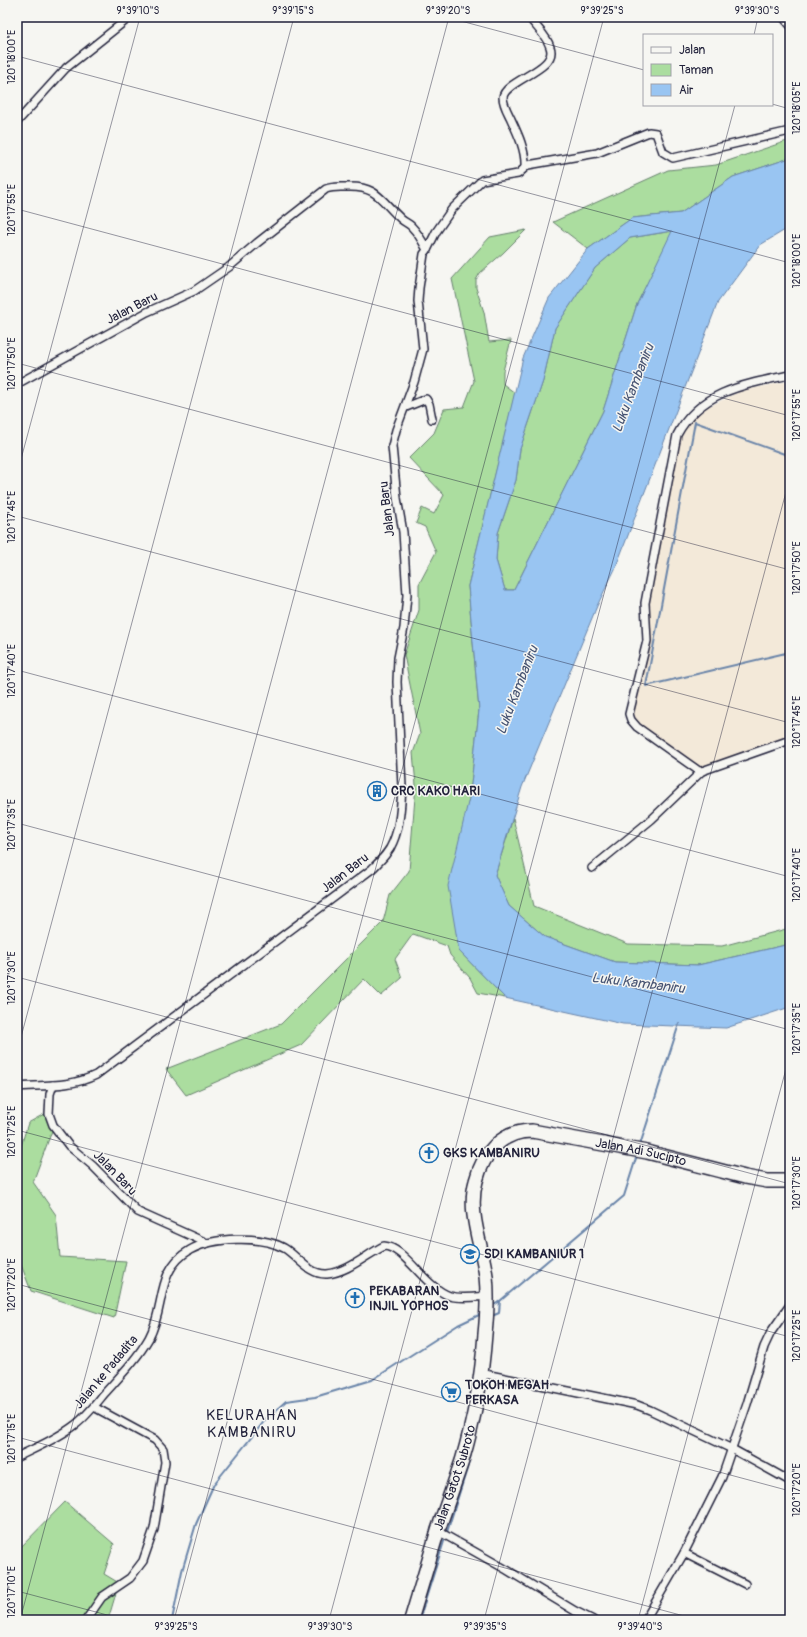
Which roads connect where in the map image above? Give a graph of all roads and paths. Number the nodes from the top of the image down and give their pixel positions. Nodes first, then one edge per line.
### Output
1 (130, 17) edge
2 (529, 17) edge
3 (782, 17) edge
4 (790, 25) edge
5 (17, 122) edge
6 (790, 131) edge
7 (525, 166) junction
8 (427, 250) junction
9 (790, 375) edge
10 (17, 384) edge
11 (406, 407) junction
12 (432, 419) dead end
13 (790, 740) edge
14 (702, 771) junction
15 (592, 868) dead end
16 (53, 1085) junction
17 (17, 1087) edge
18 (494, 1145) joint
19 (790, 1182) edge
20 (207, 1243) junction
21 (487, 1299) junction
22 (790, 1306) edge
23 (484, 1373) junction
24 (94, 1407) junction
25 (732, 1449) junction
26 (17, 1457) edge
27 (790, 1481) edge
28 (444, 1534) junction
29 (684, 1554) junction
30 (745, 1584) dead end
31 (86, 1620) edge
32 (411, 1620) edge
33 (593, 1620) edge
34 (646, 1620) edge

1 - 5 street
2 - 7 street
3 - 4 street
6 - 7 street
7 - 8 street
8 - 10 street, Jalan Baru
8 - 11 street, Jalan Baru
9 - 14 street
11 - 12 street
11 - 16 street, Jalan Baru
13 - 14 street
14 - 15 street
16 - 17 street, Jalan Baru
16 - 20 street, Jalan Baru
18 - 19 highway, Jalan Adi Sucipto
18 - 21 highway, Jalan Gatot Subroto
20 - 21 street, Jalan ke Padadita
20 - 24 street, Jalan ke Padadita
21 - 23 highway, Jalan Gatot Subroto
22 - 25 street
23 - 25 street
23 - 28 highway, Jalan Gatot Subroto
24 - 26 street, Jalan ke Padadita
24 - 31 street
25 - 27 street
25 - 29 street
28 - 32 highway, Jalan Gatot Subroto
28 - 33 street
29 - 30 street
29 - 34 street

